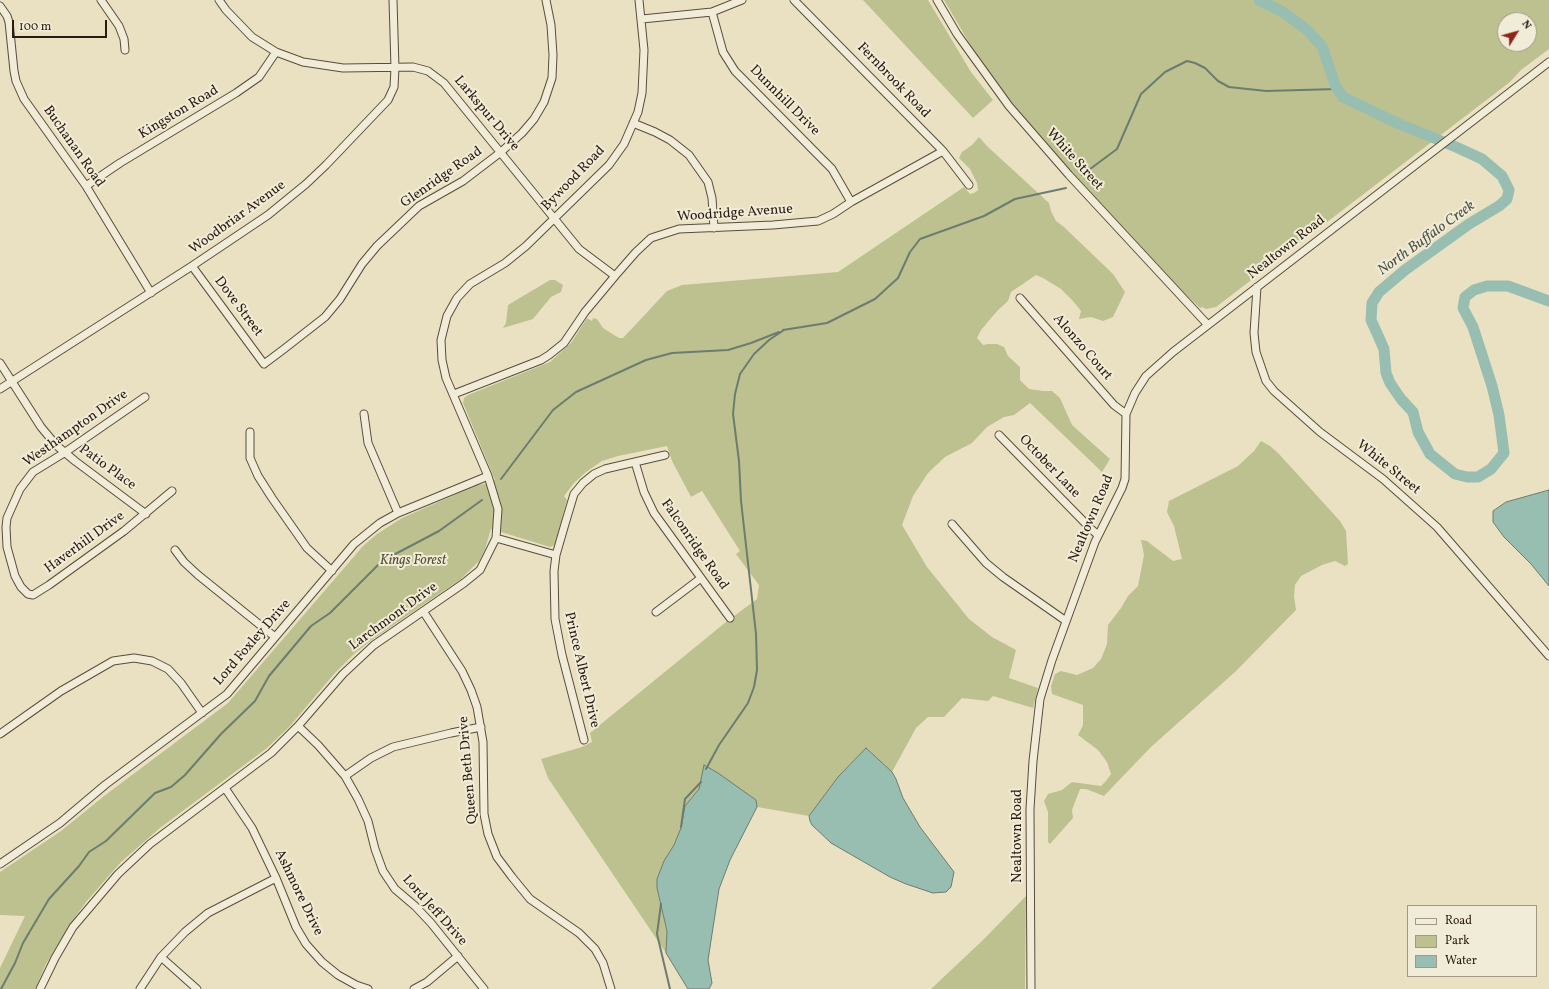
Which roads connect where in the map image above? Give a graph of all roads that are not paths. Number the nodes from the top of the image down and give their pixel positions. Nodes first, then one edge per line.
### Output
1 (101, 0) edge
2 (219, 0) edge
3 (393, 0) edge
4 (546, 0) edge
5 (639, 0) edge
6 (742, 0) edge
7 (794, 0) edge
8 (937, 0) edge
9 (0, 6) edge
10 (712, 12) junction
11 (642, 19) junction
12 (125, 50) dead end
13 (276, 52) junction
14 (1549, 62) edge
15 (395, 68) junction
16 (633, 123) junction
17 (943, 151) junction
18 (501, 152) junction
19 (968, 185) dead end
20 (86, 186) junction
21 (851, 202) junction
22 (554, 218) junction
23 (714, 228) junction
24 (192, 266) junction
25 (482, 276) joint
26 (615, 276) junction
27 (1257, 287) junction
28 (151, 293) junction
29 (1020, 298) dead end
30 (1208, 325) junction
31 (0, 363) edge
32 (264, 364) joint
33 (12, 382) junction
34 (0, 389) edge
35 (454, 394) junction
36 (145, 397) dead end
37 (364, 414) dead end
38 (1126, 414) junction
39 (250, 432) dead end
40 (999, 435) dead end
41 (64, 453) junction
42 (664, 455) dead end
43 (635, 462) junction
44 (488, 476) junction
45 (172, 491) dead end
46 (398, 513) junction
47 (146, 514) junction
48 (3, 517) edge
49 (952, 524) dead end
50 (1098, 535) junction
51 (496, 538) junction
52 (175, 550) dead end
53 (556, 554) junction
54 (332, 571) junction
55 (701, 578) junction
56 (28, 594) joint
57 (423, 611) junction
58 (656, 612) dead end
59 (730, 618) dead end
60 (1066, 620) junction
61 (275, 637) junction
62 (1549, 656) edge
63 (202, 713) junction
64 (298, 726) junction
65 (481, 727) junction
66 (0, 734) edge
67 (584, 740) dead end
68 (345, 776) junction
69 (225, 788) junction
70 (0, 864) edge
71 (276, 878) junction
72 (458, 956) junction
73 (162, 957) junction
74 (40, 989) edge
75 (140, 989) edge
76 (197, 989) edge
77 (368, 989) edge
78 (414, 989) edge
79 (484, 989) edge
80 (611, 989) edge
81 (1031, 989) edge

1 - 12 street
2 - 13 street, Larkspur Drive
3 - 15 street, Woodbriar Avenue
4 - 18 street, Glenridge Road
5 - 11 street, Bywood Road
6 - 10 street
7 - 17 street, Fernbrook Road
8 - 30 street, White Street
9 - 20 street, Buchanan Road
10 - 11 street
10 - 21 street, Dunnhill Drive
11 - 16 street, Bywood Road
13 - 15 street, Larkspur Drive
13 - 20 street, Kingston Road
14 - 27 street, Nealtown Road
15 - 18 street, Larkspur Drive
15 - 24 street, Woodbriar Avenue
16 - 22 street, Bywood Road
16 - 23 street
17 - 19 street, Fernbrook Road
17 - 21 street, Woodridge Avenue
18 - 22 street, Larkspur Drive
18 - 32 street, Glenridge Road
20 - 28 street, Buchanan Road
21 - 23 street, Woodridge Avenue
22 - 25 street, Bywood Road
22 - 26 street, Larkspur Drive
23 - 26 street, Woodridge Avenue
24 - 28 street, Woodbriar Avenue
24 - 32 street, Dove Street
25 - 35 street, Larchmont Drive
26 - 35 street, Woodridge Avenue
27 - 30 street, Nealtown Road
27 - 62 street, White Street
28 - 33 street, Woodbriar Avenue
29 - 38 street, Alonzo Court
30 - 38 street, Nealtown Road
31 - 33 street, Patio Place
33 - 34 street, Woodbriar Avenue
33 - 41 street, Patio Place
35 - 44 street, Larchmont Drive
36 - 41 street, Westhampton Drive
37 - 46 street
38 - 50 street, Nealtown Road
39 - 54 street
40 - 50 street, October Lane
41 - 47 street, Patio Place
41 - 48 street, Westhampton Drive
42 - 43 street, Prince Albert Drive
43 - 53 street, Prince Albert Drive
43 - 55 street, Falconridge Road
44 - 46 street, Lord Foxley Drive
44 - 51 street, Larchmont Drive
45 - 47 street, Haverhill Drive
46 - 54 street, Lord Foxley Drive
47 - 56 street, Haverhill Drive
48 - 56 street, Westhampton Drive
49 - 60 street
50 - 60 street, Nealtown Road
51 - 53 street
51 - 57 street, Larchmont Drive
52 - 61 street
53 - 67 street, Prince Albert Drive
54 - 61 street, Lord Foxley Drive
55 - 58 street
55 - 59 street, Falconridge Road
57 - 64 street, Larchmont Drive
57 - 65 street, Queen Beth Drive
60 - 81 street, Nealtown Road
61 - 63 street, Lord Foxley Drive
63 - 66 street
63 - 70 street, Lord Foxley Drive
64 - 68 street, Lord Jeff Drive
64 - 69 street, Larchmont Drive
65 - 68 street
65 - 80 street, Queen Beth Drive
68 - 72 street, Lord Jeff Drive
69 - 71 street, Ashmore Drive
69 - 74 street, Larchmont Drive
71 - 73 street
71 - 77 street, Ashmore Drive
72 - 78 street
72 - 79 street, Lord Jeff Drive
73 - 75 street
73 - 76 street

